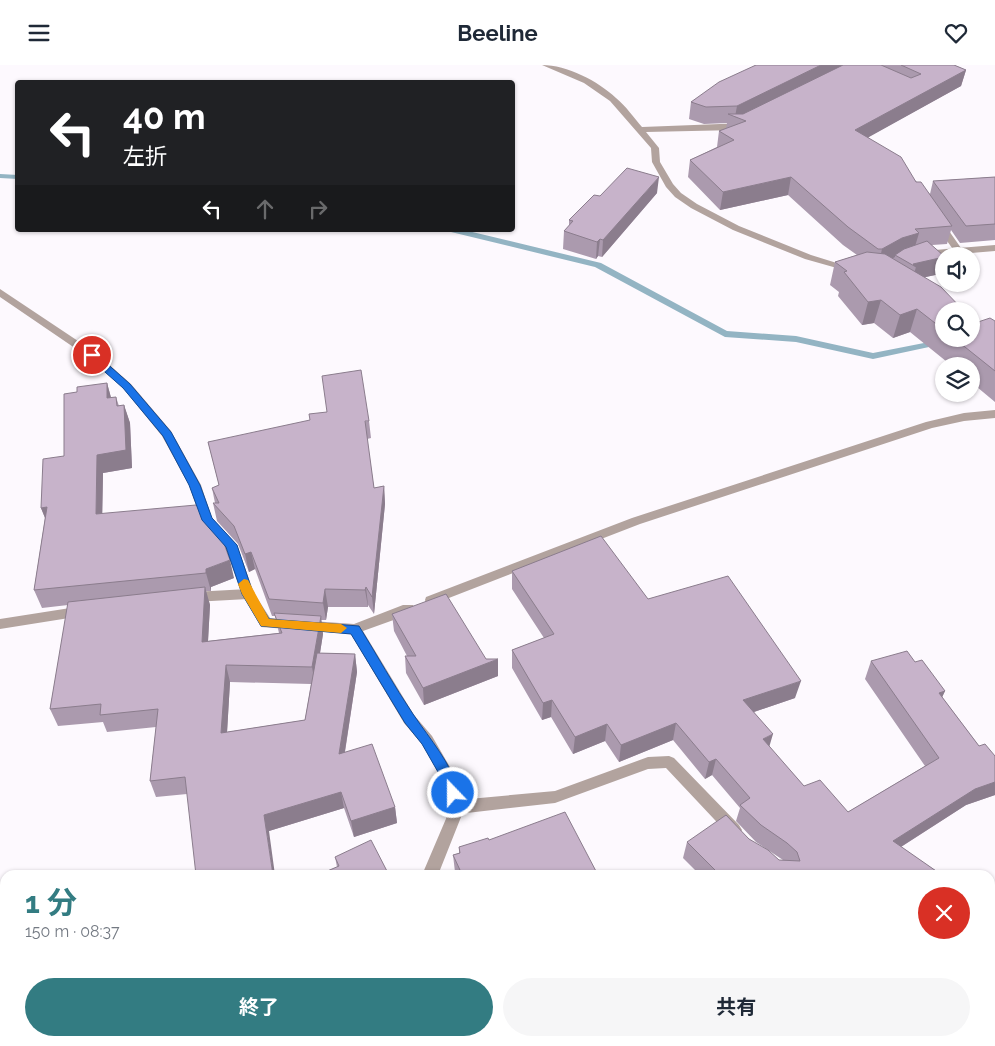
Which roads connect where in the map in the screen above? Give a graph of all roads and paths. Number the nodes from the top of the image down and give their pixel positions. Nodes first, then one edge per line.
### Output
1 (546, 65) edge
2 (754, 120) edge
3 (641, 130) junction
4 (935, 217) edge
5 (957, 247) edge
6 (980, 248) edge
7 (995, 248) edge
8 (935, 253) edge
9 (913, 257) edge
10 (862, 270) edge
11 (0, 292) edge
12 (995, 414) edge
13 (248, 594) junction
14 (176, 599) edge
15 (95, 609) edge
16 (0, 624) edge
17 (355, 629) junction
18 (458, 807) junction
19 (744, 841) edge
20 (432, 870) edge

1 - 3 street
2 - 3 street
3 - 10 street
4 - 5 street
6 - 7 street
8 - 9 street
11 - 13 street
12 - 17 street
13 - 14 street
13 - 17 street
15 - 16 street
17 - 18 street
18 - 19 street
18 - 20 street

